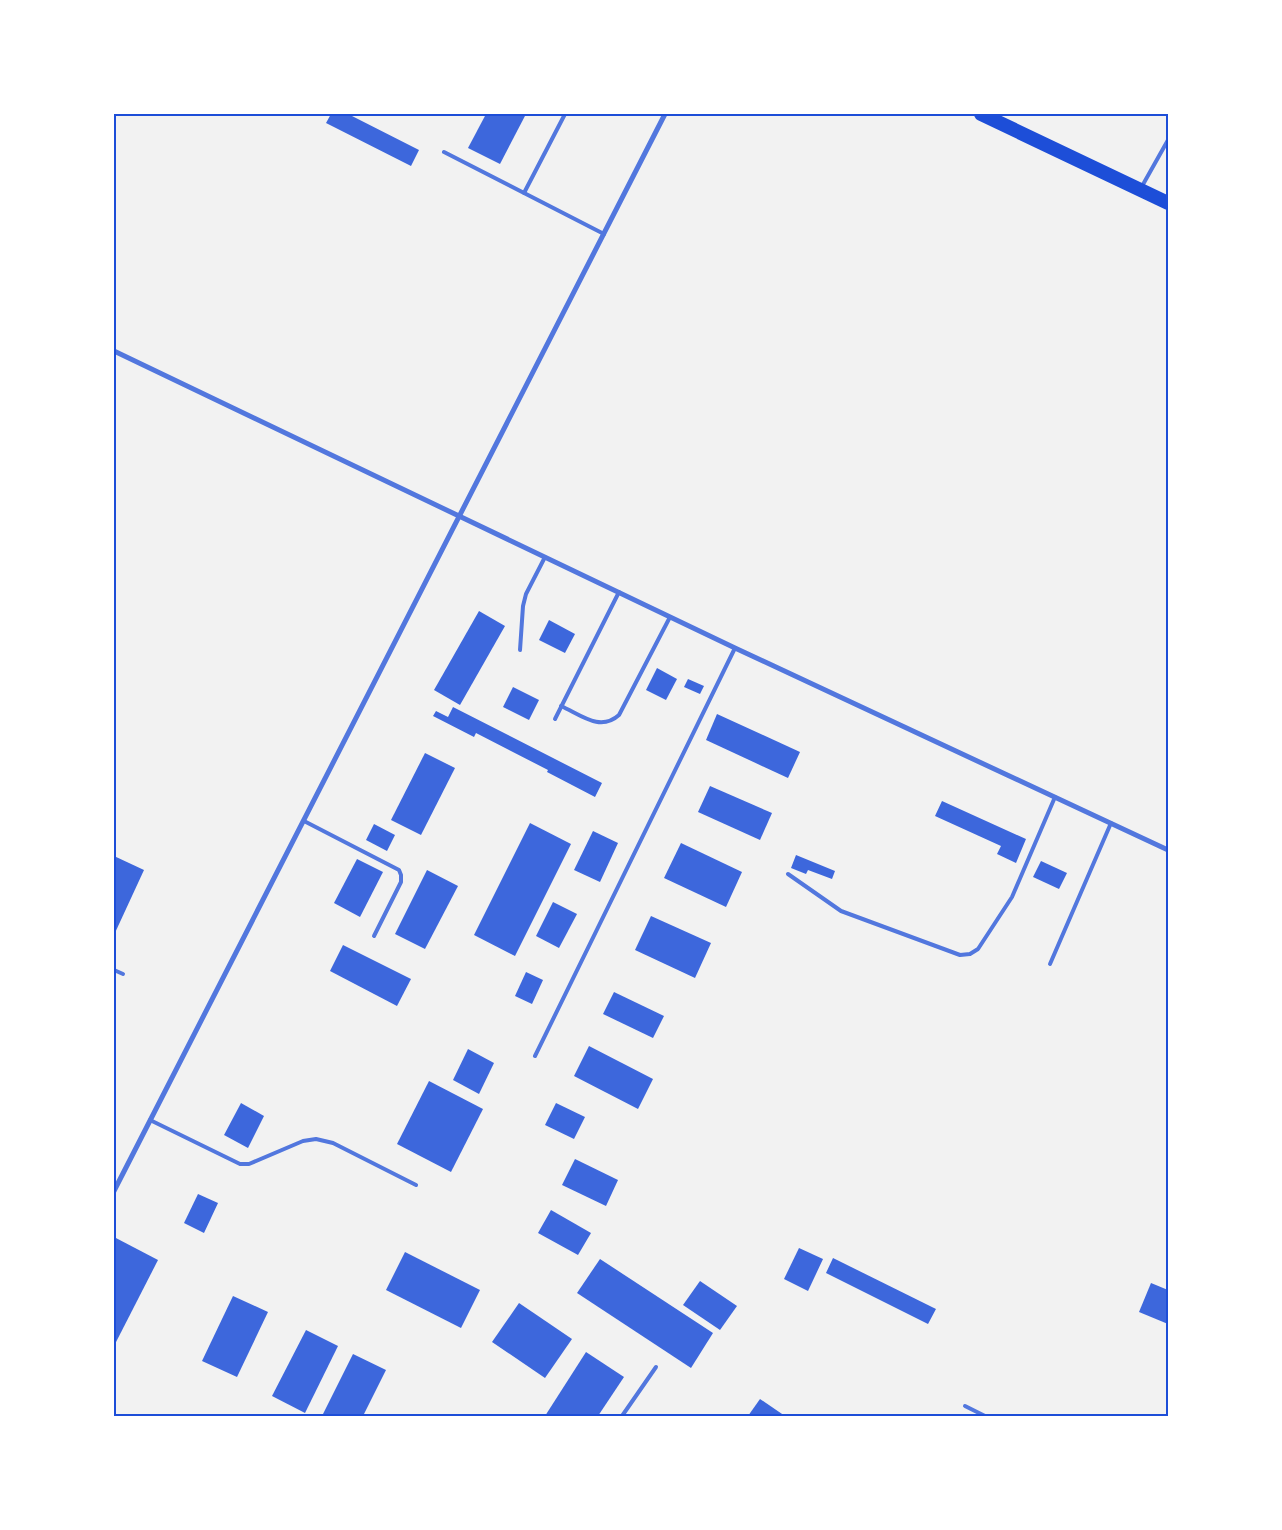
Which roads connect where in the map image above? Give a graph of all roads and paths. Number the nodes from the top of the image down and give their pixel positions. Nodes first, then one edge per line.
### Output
1 (565, 114) edge
2 (665, 114) edge
3 (981, 114) edge
4 (1168, 140) edge
5 (444, 152) dead end
6 (1140, 190) junction
7 (524, 193) junction
8 (1168, 204) edge
9 (604, 234) junction
10 (114, 350) edge
11 (460, 516) junction
12 (545, 556) junction
13 (619, 592) junction
14 (670, 617) junction
15 (736, 648) junction
16 (520, 650) dead end
17 (562, 706) junction
18 (554, 720) dead end
19 (1055, 797) junction
20 (304, 821) junction
21 (1111, 823) junction
22 (1168, 850) edge
23 (788, 874) dead end
24 (374, 936) dead end
25 (1050, 964) dead end
26 (114, 970) edge
27 (123, 974) dead end
28 (535, 1056) dead end
29 (150, 1120) junction
30 (416, 1185) dead end
31 (114, 1191) edge
32 (656, 1367) dead end
33 (965, 1406) dead end
34 (622, 1416) edge
35 (985, 1416) edge

1 - 7 lane
2 - 9 street
3 - 6 highway
4 - 6 lane
5 - 7 lane
6 - 8 highway
7 - 9 lane
9 - 11 street
10 - 11 street
11 - 12 street
11 - 20 street
12 - 13 street
12 - 16 lane
13 - 14 street
13 - 17 lane
14 - 15 street
14 - 17 lane
15 - 19 street
15 - 28 lane
17 - 18 lane
19 - 21 street
19 - 23 lane
20 - 24 lane
20 - 29 street
21 - 22 street
21 - 25 lane
26 - 27 lane
29 - 30 lane
29 - 31 street
32 - 34 lane
33 - 35 lane

